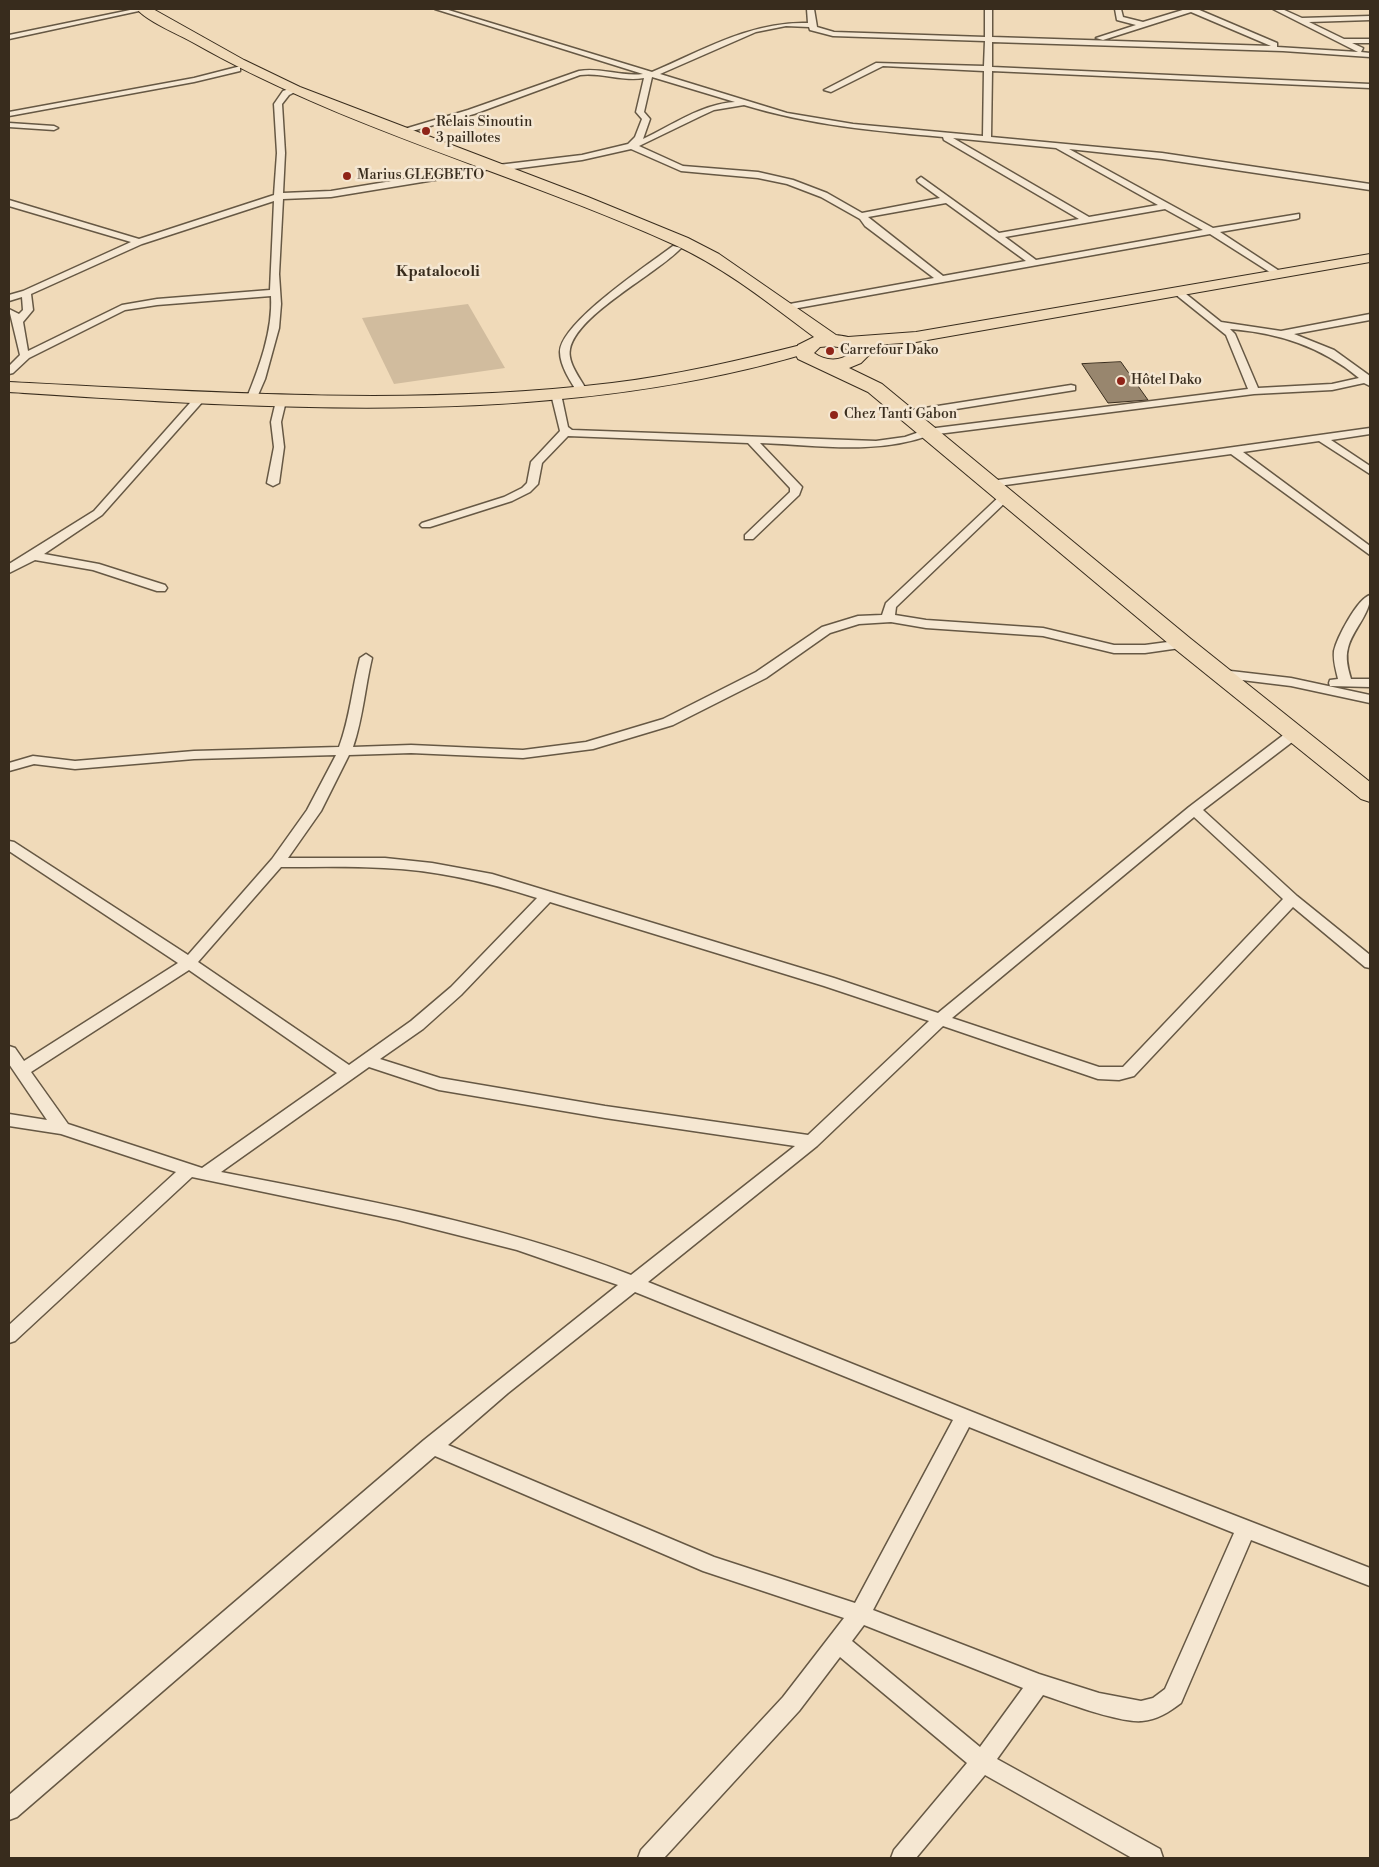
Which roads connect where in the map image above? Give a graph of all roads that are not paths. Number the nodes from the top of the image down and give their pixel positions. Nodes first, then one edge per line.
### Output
1 (138, 9) edge
2 (438, 9) edge
3 (810, 9) edge
4 (989, 9) edge
5 (1118, 9) edge
6 (1192, 9) edge
7 (1276, 9) edge
8 (1370, 18) edge
9 (1300, 20) junction
10 (813, 25) junction
11 (1144, 25) junction
12 (9, 37) edge
13 (988, 40) junction
14 (1343, 41) junction
15 (1370, 41) edge
16 (1090, 42) junction
17 (1283, 49) junction
18 (1369, 54) edge
19 (237, 69) junction
20 (988, 69) junction
21 (651, 74) junction
22 (1370, 86) edge
23 (828, 90) dead end
24 (290, 92) junction
25 (753, 104) junction
26 (9, 114) edge
27 (9, 125) edge
28 (54, 128) dead end
29 (404, 132) junction
30 (941, 135) junction
31 (987, 139) junction
32 (632, 146) junction
33 (1057, 146) junction
34 (490, 169) junction
35 (920, 180) dead end
36 (1370, 188) edge
37 (279, 196) junction
38 (946, 200) junction
39 (9, 203) edge
40 (1167, 206) junction
41 (1296, 216) dead end
42 (863, 217) junction
43 (1088, 220) junction
44 (1212, 232) junction
45 (997, 236) junction
46 (140, 242) junction
47 (676, 248) junction
48 (1369, 259) edge
49 (1033, 262) junction
50 (1279, 274) junction
51 (940, 279) junction
52 (1178, 292) junction
53 (26, 293) junction
54 (275, 293) junction
55 (9, 298) edge
56 (787, 307) junction
57 (9, 312) edge
58 (1370, 317) edge
59 (18, 321) junction
60 (1220, 325) junction
61 (1279, 334) junction
62 (850, 348) junction
63 (814, 354) junction
64 (25, 356) junction
65 (9, 371) edge
66 (1369, 381) edge
67 (9, 387) edge
68 (875, 388) junction
69 (1071, 388) dead end
70 (1254, 391) junction
71 (582, 392) junction
72 (556, 394) junction
73 (201, 397) junction
74 (251, 400) junction
75 (281, 401) junction
76 (906, 414) junction
77 (1370, 431) edge
78 (565, 432) junction
79 (928, 432) junction
80 (1321, 438) junction
81 (752, 441) junction
82 (1233, 450) junction
83 (1370, 471) edge
84 (273, 483) dead end
85 (998, 490) junction
86 (426, 525) dead end
87 (749, 537) dead end
88 (1370, 551) edge
89 (33, 556) junction
90 (9, 569) edge
91 (161, 588) dead end
92 (1370, 599) edge
93 (891, 618) junction
94 (1183, 644) junction
95 (366, 658) dead end
96 (1222, 674) junction
97 (1291, 682) junction
98 (1345, 683) junction
99 (1370, 683) edge
100 (1370, 699) edge
101 (1295, 733) junction
102 (344, 752) junction
103 (9, 767) edge
104 (1370, 794) edge
105 (1194, 810) junction
106 (9, 845) edge
107 (277, 862) junction
108 (547, 896) junction
109 (1292, 899) junction
110 (189, 963) junction
111 (1370, 963) edge
112 (940, 1020) junction
113 (9, 1052) edge
114 (368, 1061) junction
115 (22, 1070) junction
116 (349, 1073) junction
117 (9, 1120) edge
118 (62, 1128) junction
119 (811, 1142) junction
120 (196, 1173) junction
121 (634, 1282) junction
122 (9, 1336) edge
123 (965, 1417) junction
124 (431, 1446) junction
125 (1246, 1529) junction
126 (1370, 1577) edge
127 (860, 1614) junction
128 (840, 1644) junction
129 (1039, 1684) junction
130 (982, 1762) junction
131 (9, 1809) edge
132 (1152, 1857) edge
133 (649, 1858) edge
134 (902, 1858) edge

1 - 12 street
1 - 19 highway
1 - 24 highway
2 - 21 street
3 - 10 street
4 - 13 street
5 - 11 street
6 - 11 street
6 - 17 street
7 - 9 street
8 - 9 street
9 - 14 street
10 - 13 street
10 - 21 street
11 - 16 street
13 - 16 street
13 - 20 street
14 - 15 street
14 - 18 street
16 - 17 street
17 - 18 street
19 - 24 highway
19 - 26 street
20 - 22 street
20 - 23 street
20 - 31 street
21 - 25 street
21 - 29 street
21 - 32 street
24 - 29 highway
24 - 34 highway
24 - 37 street
25 - 30 street
25 - 32 street
27 - 28 street
29 - 34 highway
30 - 31 street
30 - 43 street
31 - 33 street
32 - 34 street
32 - 42 street
33 - 36 street
33 - 40 street
34 - 37 street
34 - 47 highway
34 - 56 highway
35 - 38 street
37 - 46 street
37 - 54 street
38 - 42 street
38 - 45 street
39 - 46 street
40 - 43 street
40 - 44 street
41 - 44 street
42 - 51 street
43 - 45 street
44 - 49 street
44 - 50 street
45 - 49 street
46 - 53 street
47 - 63 highway
47 - 71 street
48 - 50 main road
49 - 51 street
50 - 52 main road
51 - 56 street
52 - 60 street
52 - 62 main road
53 - 55 street
53 - 59 street
54 - 64 street
54 - 74 street
56 - 62 highway
57 - 59 street
58 - 61 street
59 - 64 street
60 - 61 street
60 - 70 street
61 - 66 street
62 - 63 highway
62 - 63 highway
62 - 68 highway
63 - 68 highway
63 - 71 main road
64 - 65 street
66 - 70 street
67 - 73 main road
68 - 76 highway
69 - 76 street
70 - 79 street
71 - 72 main road
72 - 75 main road
72 - 78 street
73 - 74 main road
73 - 89 street
74 - 75 main road
75 - 84 street
76 - 79 highway
77 - 80 street
78 - 81 street
78 - 86 street
79 - 81 street
79 - 85 highway
80 - 82 street
80 - 83 street
81 - 87 street
82 - 85 street
82 - 88 street
85 - 93 street
85 - 94 highway
89 - 90 street
89 - 91 street
92 - 98 street
93 - 94 street
93 - 102 street
94 - 96 highway
95 - 102 street
96 - 97 street
96 - 101 highway
97 - 98 street
97 - 100 street
98 - 99 street
101 - 104 highway
101 - 105 street
102 - 103 street
102 - 107 street
105 - 109 street
105 - 112 street
106 - 110 street
107 - 108 street
107 - 110 street
108 - 112 street
108 - 114 street
109 - 111 street
109 - 112 street
110 - 115 street
110 - 116 street
112 - 119 street
113 - 115 street
114 - 116 street
114 - 119 street
115 - 118 street
116 - 120 street
117 - 118 street
118 - 120 street
119 - 121 street
120 - 121 street
120 - 122 street
121 - 123 street
121 - 124 street
123 - 125 street
123 - 127 street
124 - 127 street
124 - 131 street
125 - 126 street
125 - 129 street
127 - 128 street
127 - 129 street
128 - 130 street
128 - 133 street
129 - 130 street
130 - 132 street
130 - 134 street

